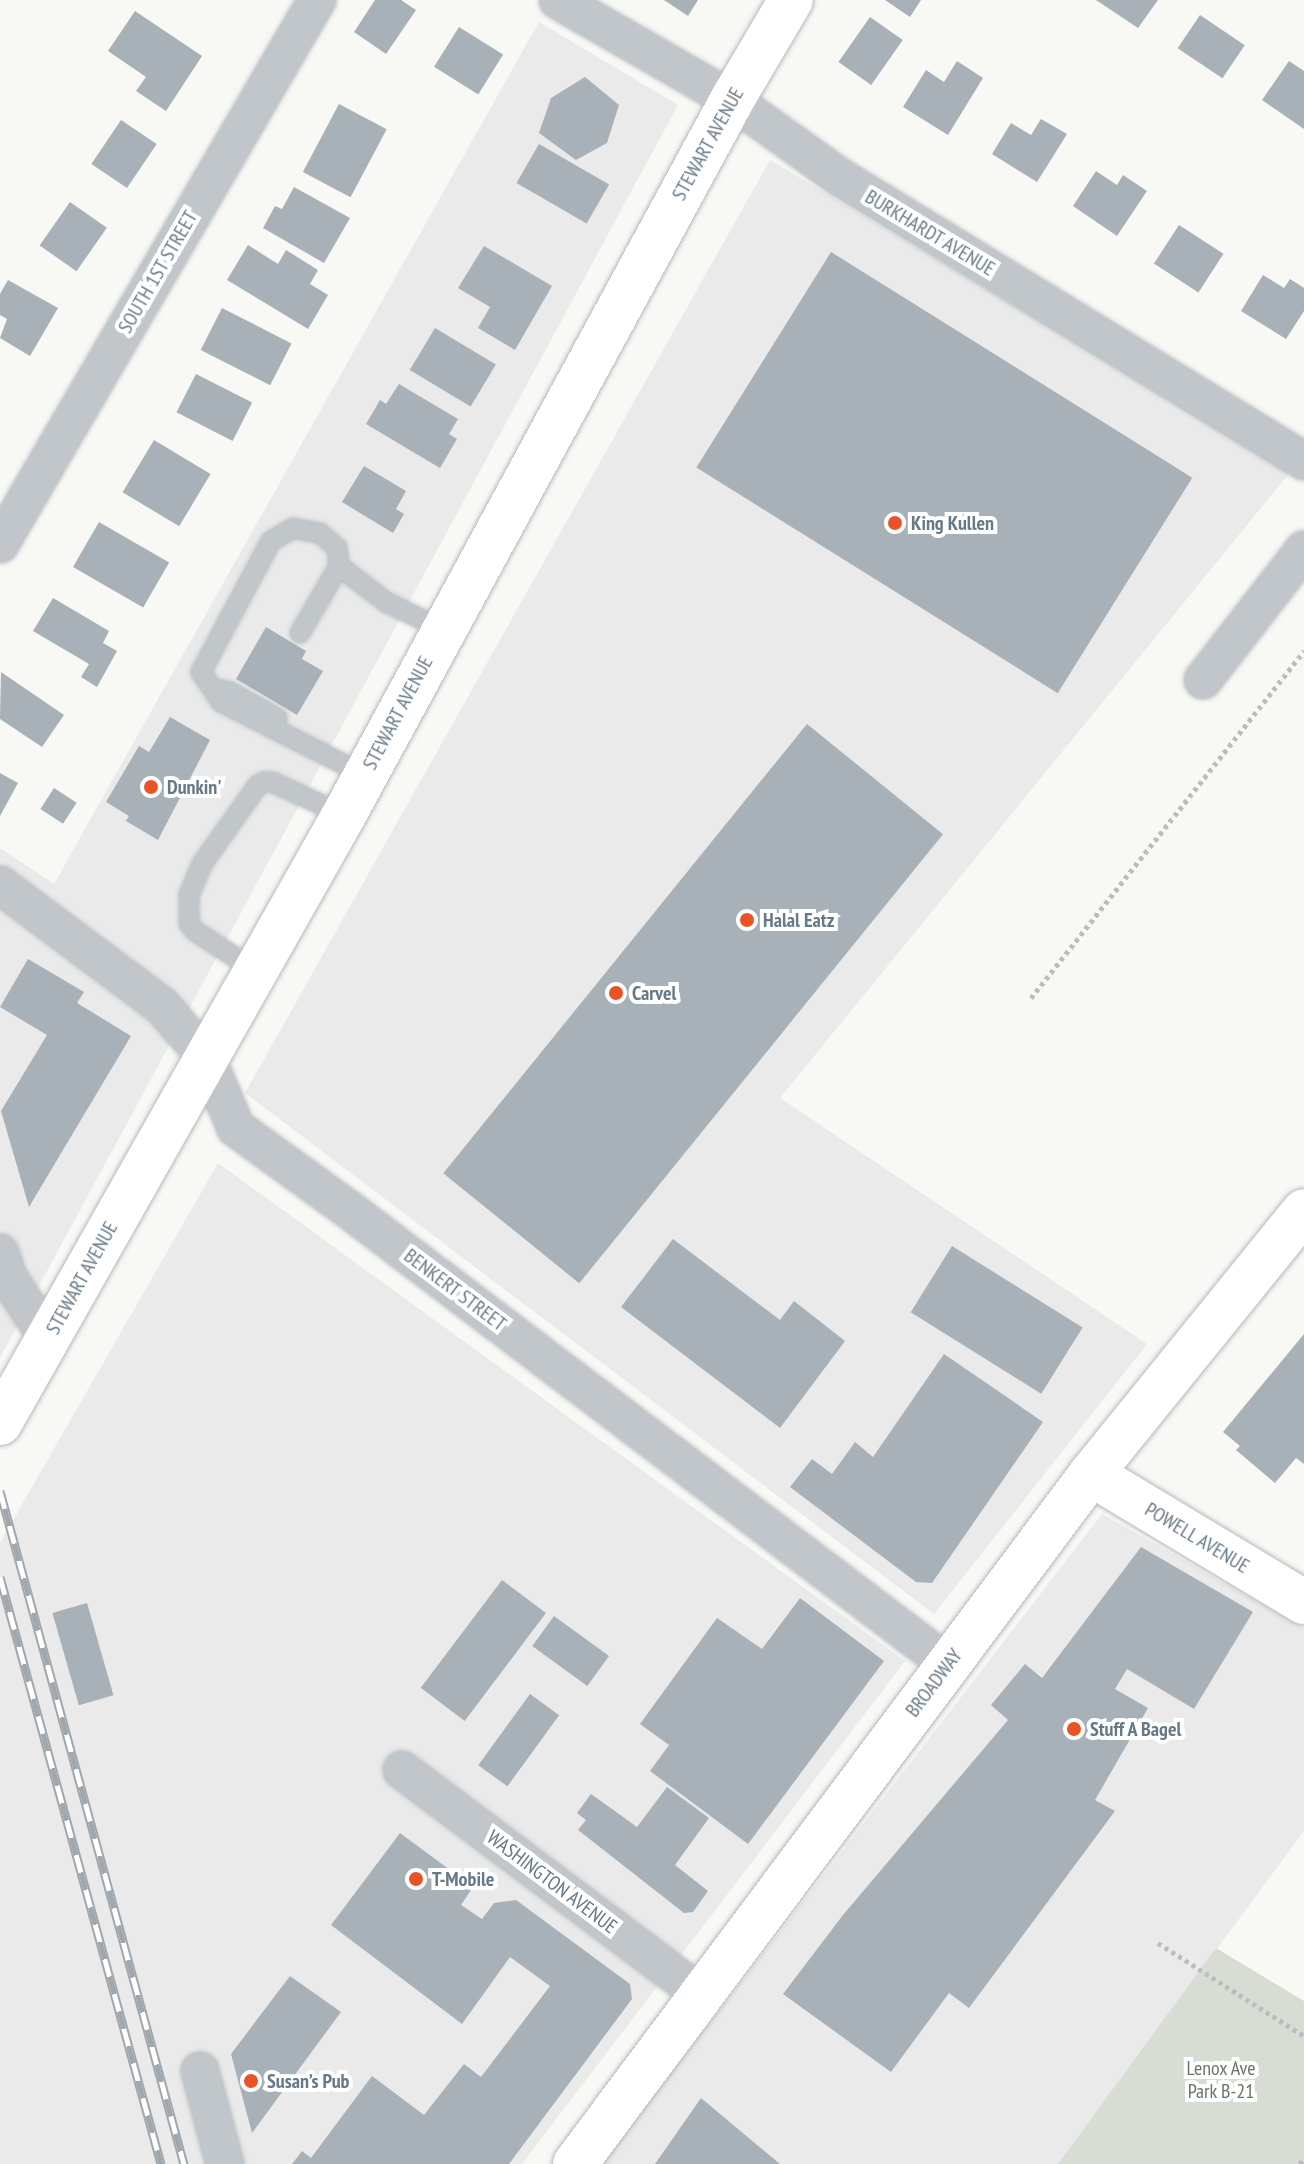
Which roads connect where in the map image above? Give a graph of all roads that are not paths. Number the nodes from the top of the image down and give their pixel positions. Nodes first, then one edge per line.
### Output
1 (317, 0) edge
2 (558, 0) edge
3 (791, 0) edge
4 (732, 100) junction
5 (1304, 461) edge
6 (0, 544) edge
7 (1304, 550) edge
8 (339, 566) junction
9 (442, 629) junction
10 (300, 633) dead end
11 (1203, 680) dead end
12 (365, 775) junction
13 (344, 815) junction
14 (0, 885) edge
15 (256, 971) junction
16 (206, 1057) junction
17 (1304, 1211) edge
18 (0, 1253) edge
19 (48, 1339) junction
20 (0, 1423) edge
21 (1091, 1474) junction
22 (1304, 1602) edge
23 (948, 1664) junction
24 (402, 1770) dead end
25 (702, 1995) junction
26 (200, 2071) dead end
27 (225, 2164) edge
28 (575, 2164) edge

1 - 6 street, SOUTH 1ST STREET
2 - 4 street, BURKHARDT AVENUE
3 - 4 main road, STEWART AVENUE
4 - 5 street, BURKHARDT AVENUE
4 - 9 main road, STEWART AVENUE
7 - 11 street
8 - 9 lane
8 - 10 lane
8 - 12 lane
9 - 12 main road, STEWART AVENUE
12 - 13 main road, STEWART AVENUE
13 - 15 main road, STEWART AVENUE
13 - 15 lane
14 - 16 street, BENKERT STREET
15 - 16 main road, STEWART AVENUE
16 - 19 main road, STEWART AVENUE
16 - 23 street, BENKERT STREET
17 - 21 main road, BROADWAY
18 - 19 street
19 - 20 main road, STEWART AVENUE
21 - 22 main road, POWELL AVENUE
21 - 23 main road, BROADWAY
23 - 25 main road, BROADWAY
24 - 25 street, WASHINGTON AVENUE
25 - 28 main road, BROADWAY
26 - 27 street

